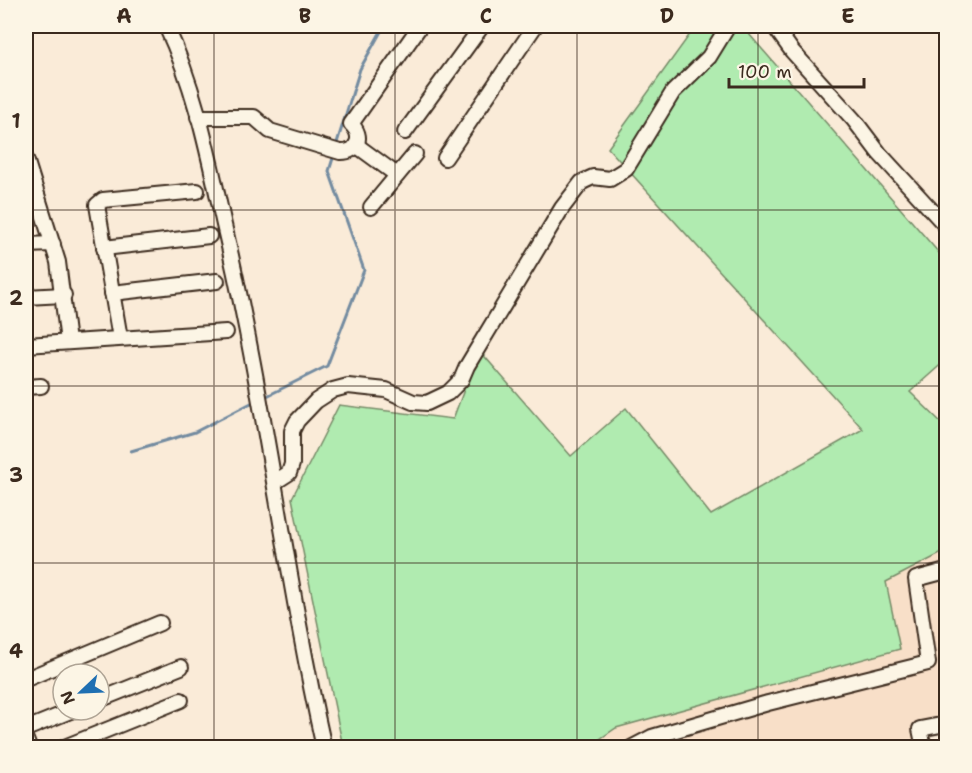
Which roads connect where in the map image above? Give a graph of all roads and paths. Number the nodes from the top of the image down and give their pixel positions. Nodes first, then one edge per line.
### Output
1 (166, 26) edge
2 (420, 26) edge
3 (482, 26) edge
4 (535, 26) edge
5 (728, 26) edge
6 (774, 26) edge
7 (198, 117) junction
8 (405, 132) dead end
9 (356, 145) junction
10 (416, 154) dead end
11 (445, 158) dead end
12 (26, 159) edge
13 (397, 175) junction
14 (197, 191) dead end
15 (31, 195) edge
16 (371, 207) dead end
17 (946, 226) edge
18 (209, 236) dead end
19 (53, 244) junction
20 (26, 245) edge
21 (104, 248) junction
22 (217, 281) dead end
23 (112, 293) junction
24 (64, 296) junction
25 (26, 297) edge
26 (226, 332) dead end
27 (120, 339) junction
28 (68, 342) junction
29 (26, 345) edge
30 (41, 386) dead end
31 (26, 387) edge
32 (275, 482) junction
33 (946, 571) edge
34 (160, 623) dead end
35 (181, 667) dead end
36 (26, 679) edge
37 (111, 695) edge
38 (181, 700) dead end
39 (51, 719) edge
40 (946, 724) edge
41 (26, 729) edge
42 (946, 736) edge
43 (26, 740) edge
44 (29, 747) edge
45 (62, 747) edge
46 (324, 747) edge
47 (631, 747) edge
48 (924, 747) edge
49 (939, 747) edge

1 - 7 street
2 - 9 street
3 - 8 street
4 - 11 street
5 - 32 street
6 - 17 street
7 - 9 street
7 - 32 street
9 - 13 street
10 - 13 street
12 - 15 street
13 - 16 street
14 - 21 street
15 - 19 street
18 - 21 street
19 - 20 street
19 - 24 street
21 - 23 street
22 - 23 street
23 - 27 street
24 - 25 street
24 - 28 street
26 - 27 street
27 - 28 street
28 - 29 street
30 - 31 street
32 - 46 street
33 - 47 street
34 - 36 street
35 - 37 street
38 - 45 street
39 - 41 street
40 - 48 street
42 - 49 path
43 - 44 street

